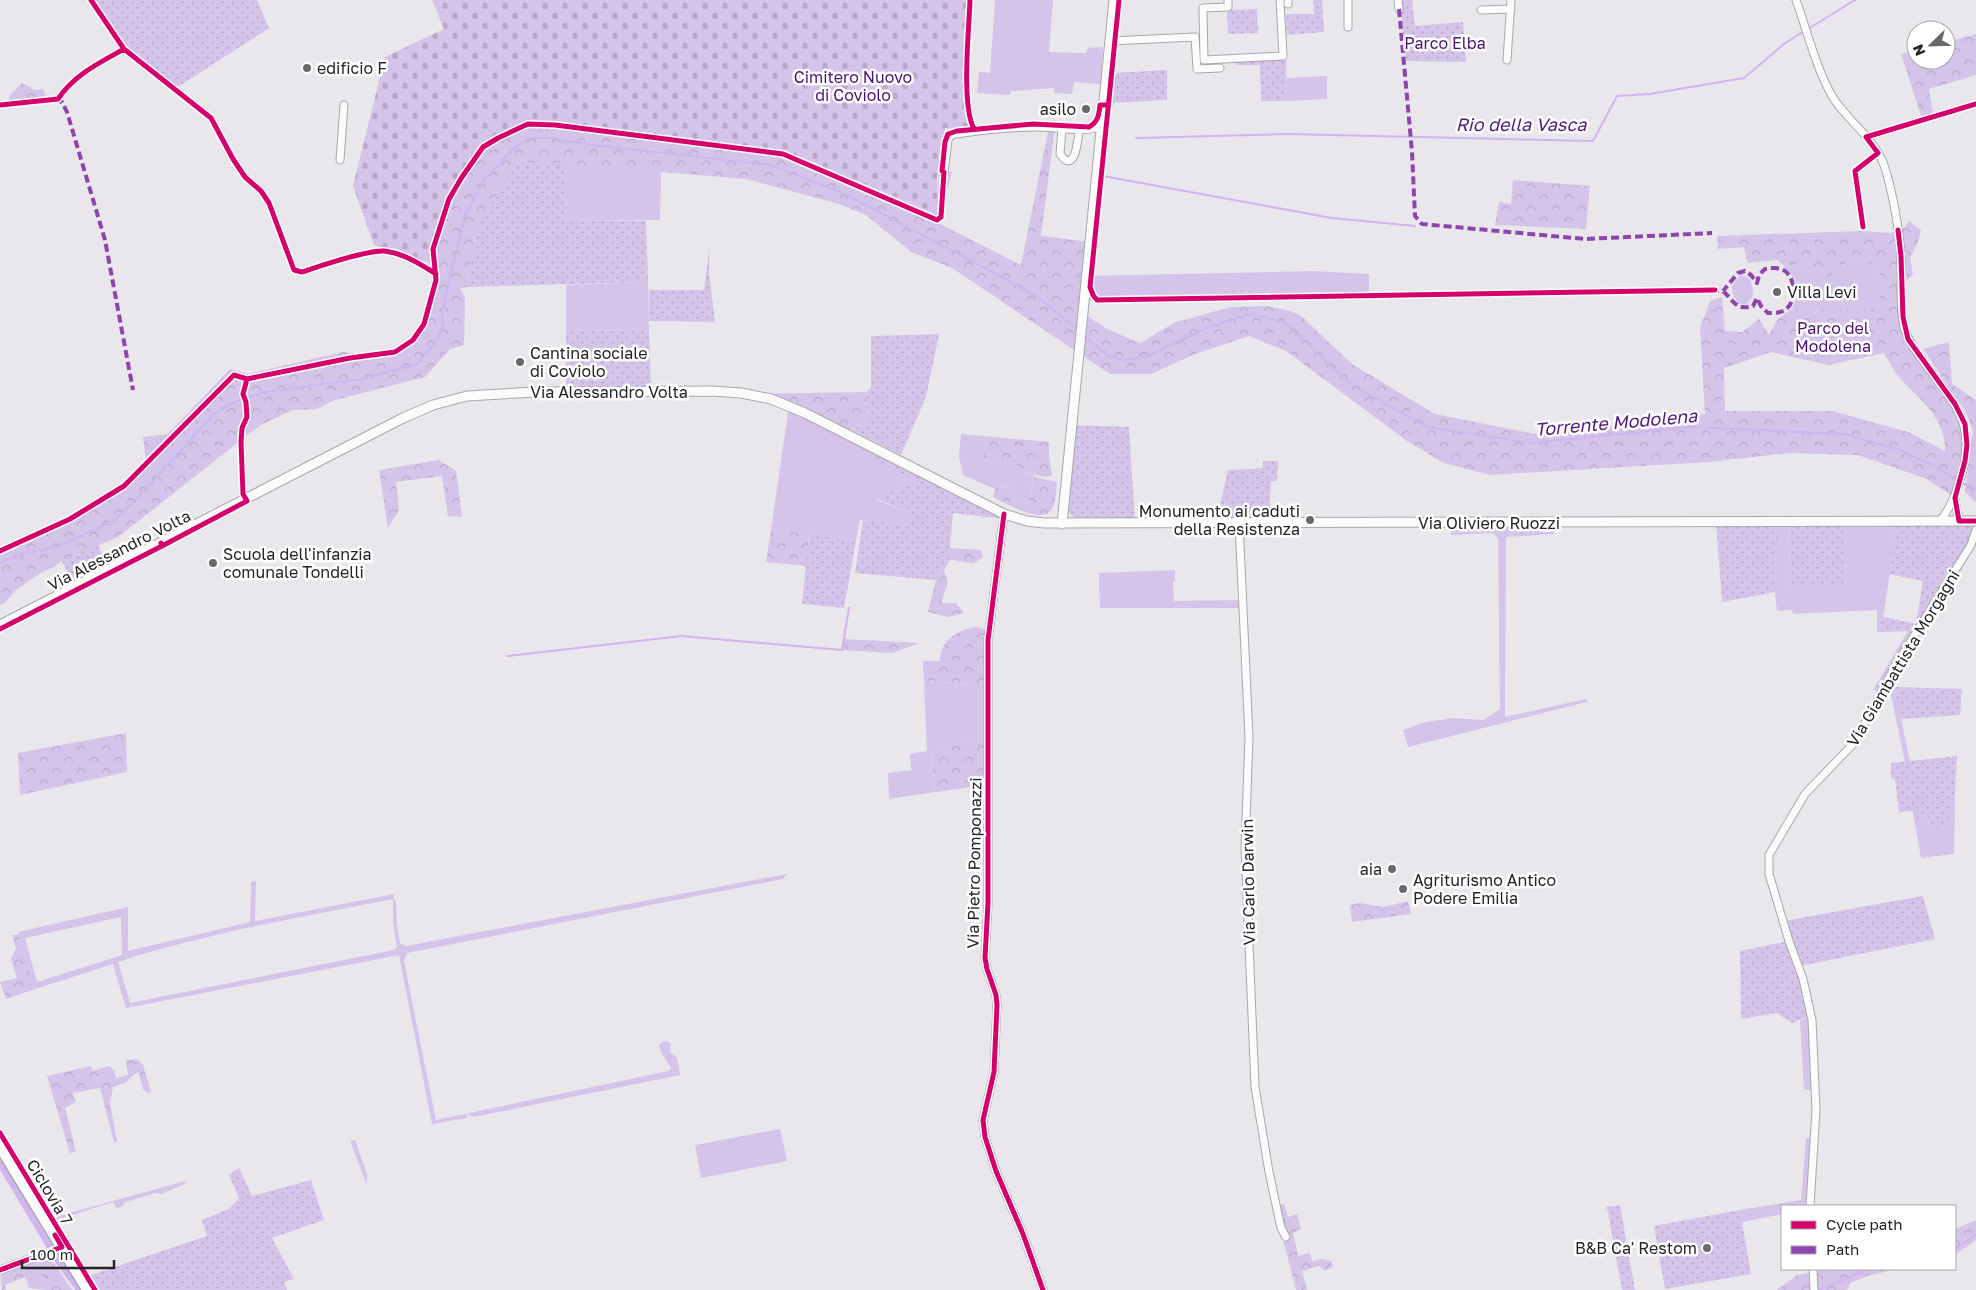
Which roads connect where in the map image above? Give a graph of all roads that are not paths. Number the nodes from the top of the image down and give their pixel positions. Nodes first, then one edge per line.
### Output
1 (1114, 0) edge
2 (1228, 0) edge
3 (1280, 0) edge
4 (1348, 0) edge
5 (1398, 0) edge
6 (1511, 0) edge
7 (1796, 0) edge
8 (1399, 9) dead end
9 (1511, 9) junction
10 (1481, 10) dead end
11 (1348, 27) dead end
12 (1110, 41) junction
13 (1508, 60) dead end
14 (1220, 68) dead end
15 (344, 105) dead end
16 (1101, 128) junction
17 (1062, 129) junction
18 (1079, 131) junction
19 (340, 160) dead end
20 (944, 172) dead end
21 (1955, 498) junction
22 (1004, 514) junction
23 (1940, 521) junction
24 (1959, 521) junction
25 (1976, 521) edge
26 (1062, 524) junction
27 (1239, 524) junction
28 (1976, 530) edge
29 (0, 625) edge
30 (0, 1146) edge
31 (1810, 1205) edge
32 (1286, 1237) dead end
33 (55, 1250) junction
34 (0, 1270) edge
35 (1813, 1270) edge
36 (88, 1290) edge
37 (1043, 1290) edge
38 (1814, 1290) edge

1 - 12 street
2 - 3 street
4 - 11 street
5 - 8 street
6 - 9 street
7 - 21 street
9 - 10 street
9 - 13 street
12 - 14 street
12 - 16 street
15 - 19 street
16 - 18 street
16 - 26 street
17 - 18 street
17 - 18 street
17 - 20 street
21 - 23 street
21 - 24 street
22 - 26 street, Via Oliviero Ruozzi
22 - 29 street, Via Alessandro Volta
22 - 37 street, Via Pietro Pomponazzi
23 - 24 street, Via Oliviero Ruozzi
23 - 27 street, Via Oliviero Ruozzi
24 - 25 street, Via Oliviero Ruozzi
26 - 27 street, Via Oliviero Ruozzi
27 - 32 street, Via Carlo Darwin
28 - 31 street, Via Giambattista Morgagni
30 - 33 main road
33 - 34 street
33 - 36 main road
35 - 38 street

